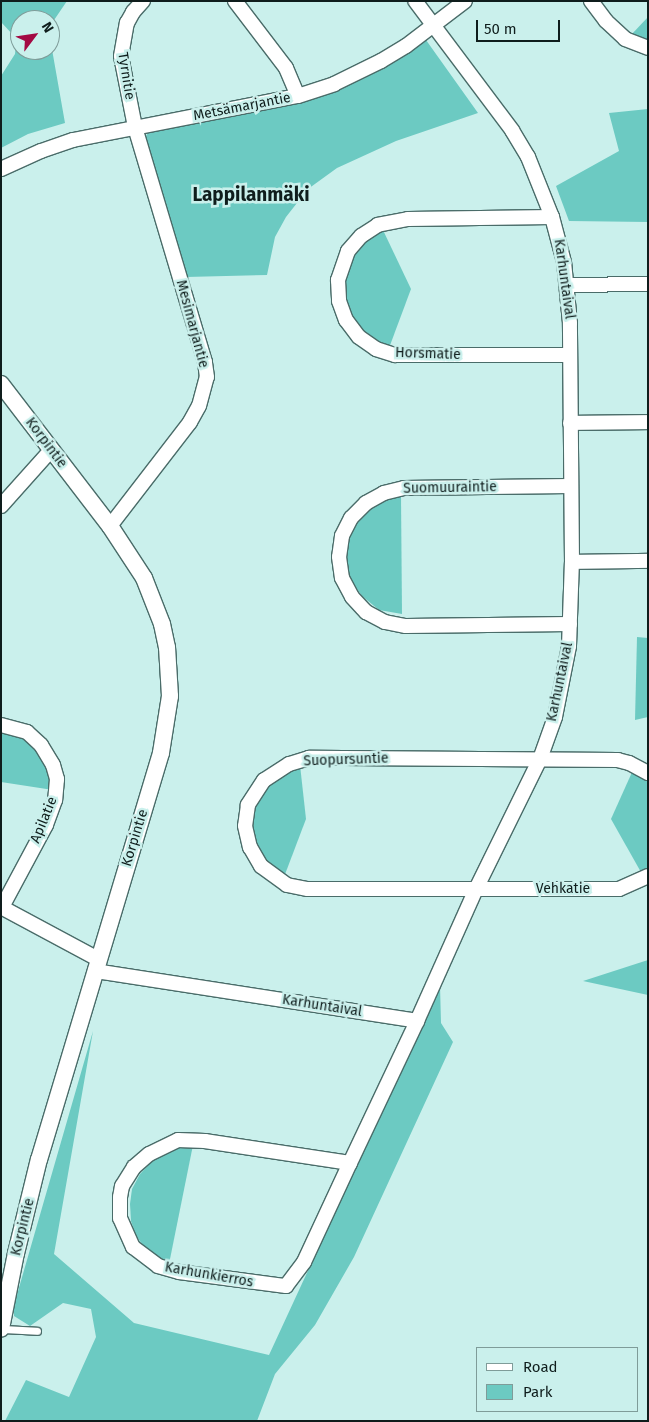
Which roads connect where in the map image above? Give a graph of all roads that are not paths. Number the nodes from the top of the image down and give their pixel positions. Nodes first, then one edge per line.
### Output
1 (142, 1) edge
2 (235, 1) edge
3 (415, 1) edge
4 (465, 1) edge
5 (591, 1) edge
6 (433, 25) junction
7 (648, 48) edge
8 (298, 96) junction
9 (135, 127) junction
10 (1, 169) edge
11 (552, 217) junction
12 (648, 284) edge
13 (567, 285) junction
14 (570, 355) junction
15 (1, 384) edge
16 (648, 422) edge
17 (570, 423) junction
18 (51, 450) junction
19 (570, 486) junction
20 (1, 506) edge
21 (110, 526) junction
22 (648, 561) edge
23 (572, 562) junction
24 (570, 624) junction
25 (1, 725) edge
26 (540, 758) junction
27 (648, 773) edge
28 (648, 876) edge
29 (476, 890) junction
30 (2, 907) edge
31 (96, 965) junction
32 (417, 1021) junction
33 (350, 1164) junction
34 (1, 1329) edge
35 (37, 1331) dead end

1 - 9 street, Tyrnitie
2 - 8 street
3 - 6 street, Karhuntaival
4 - 6 street, Metsämarjantie
5 - 7 street
6 - 8 street, Metsämarjantie
6 - 11 street, Karhuntaival
8 - 9 street, Metsämarjantie
9 - 10 street, Metsämarjantie
9 - 21 street, Mesimarjantie
11 - 13 street, Karhuntaival
11 - 14 street, Horsmatie
12 - 13 street
13 - 14 street, Karhuntaival
14 - 17 street, Karhuntaival
15 - 18 street, Korpintie
16 - 17 street
17 - 19 street, Karhuntaival
18 - 20 street
18 - 21 street, Korpintie
19 - 23 street, Karhuntaival
19 - 24 street, Suomuuraintie
21 - 31 street, Korpintie
22 - 23 street
23 - 24 street, Karhuntaival
24 - 26 street, Karhuntaival
25 - 30 street, Apilatie
26 - 27 street
26 - 29 street, Karhuntaival
26 - 29 street, Suopursuntie
28 - 29 street, Vehkatie
29 - 32 street, Karhuntaival
30 - 31 street, Karhuntaival
31 - 32 street, Karhuntaival
31 - 34 street, Korpintie
32 - 33 street, Karhunkierros
33 - 33 street, Karhunkierros
34 - 35 lane

